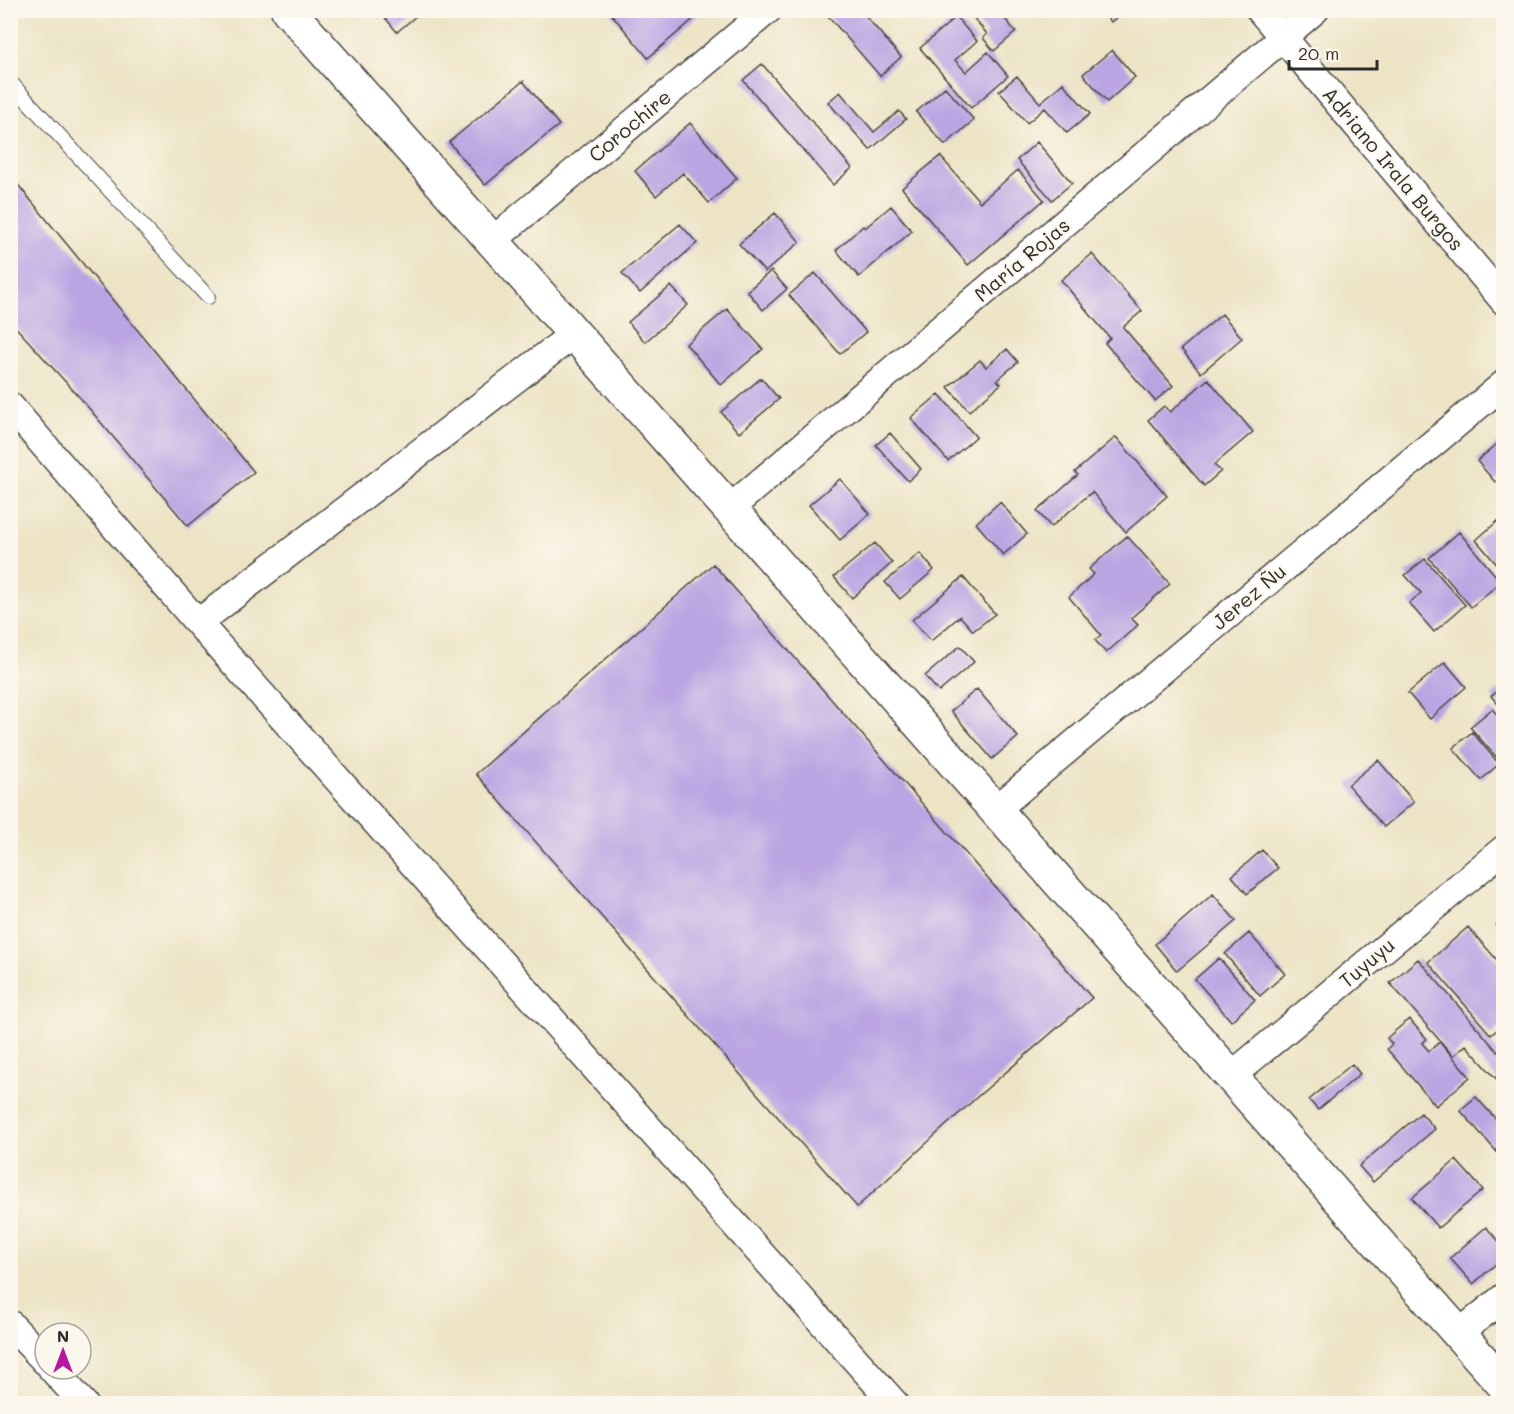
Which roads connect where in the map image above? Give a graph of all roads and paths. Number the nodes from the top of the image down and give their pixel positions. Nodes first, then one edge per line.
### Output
1 (288, 10) edge
2 (768, 10) edge
3 (1260, 10) edge
4 (1316, 10) edge
5 (1283, 38) junction
6 (10, 82) edge
7 (492, 241) junction
8 (208, 297) dead end
9 (1503, 301) edge
10 (574, 334) junction
11 (1503, 384) edge
12 (10, 406) edge
13 (729, 509) junction
14 (198, 623) junction
15 (995, 810) junction
16 (1503, 849) edge
17 (1231, 1076) junction
18 (1503, 1297) edge
19 (10, 1324) edge
20 (1458, 1334) junction
21 (33, 1348) edge
22 (63, 1381) edge
23 (1503, 1385) edge
24 (84, 1404) edge
25 (895, 1404) edge

1 - 7 street
2 - 7 street, Corochire
3 - 5 street, Adriano Irala Burgos
4 - 5 street, María Rojas
5 - 9 street, Adriano Irala Burgos
5 - 13 street, María Rojas
6 - 8 lane
7 - 10 street
10 - 13 street
10 - 14 street
11 - 15 street, Jerez Ñu
12 - 14 street
13 - 15 street
14 - 25 street
15 - 17 street
16 - 17 street, Tuyuyu
17 - 20 street
18 - 20 street
19 - 21 street
20 - 23 street
22 - 24 street

